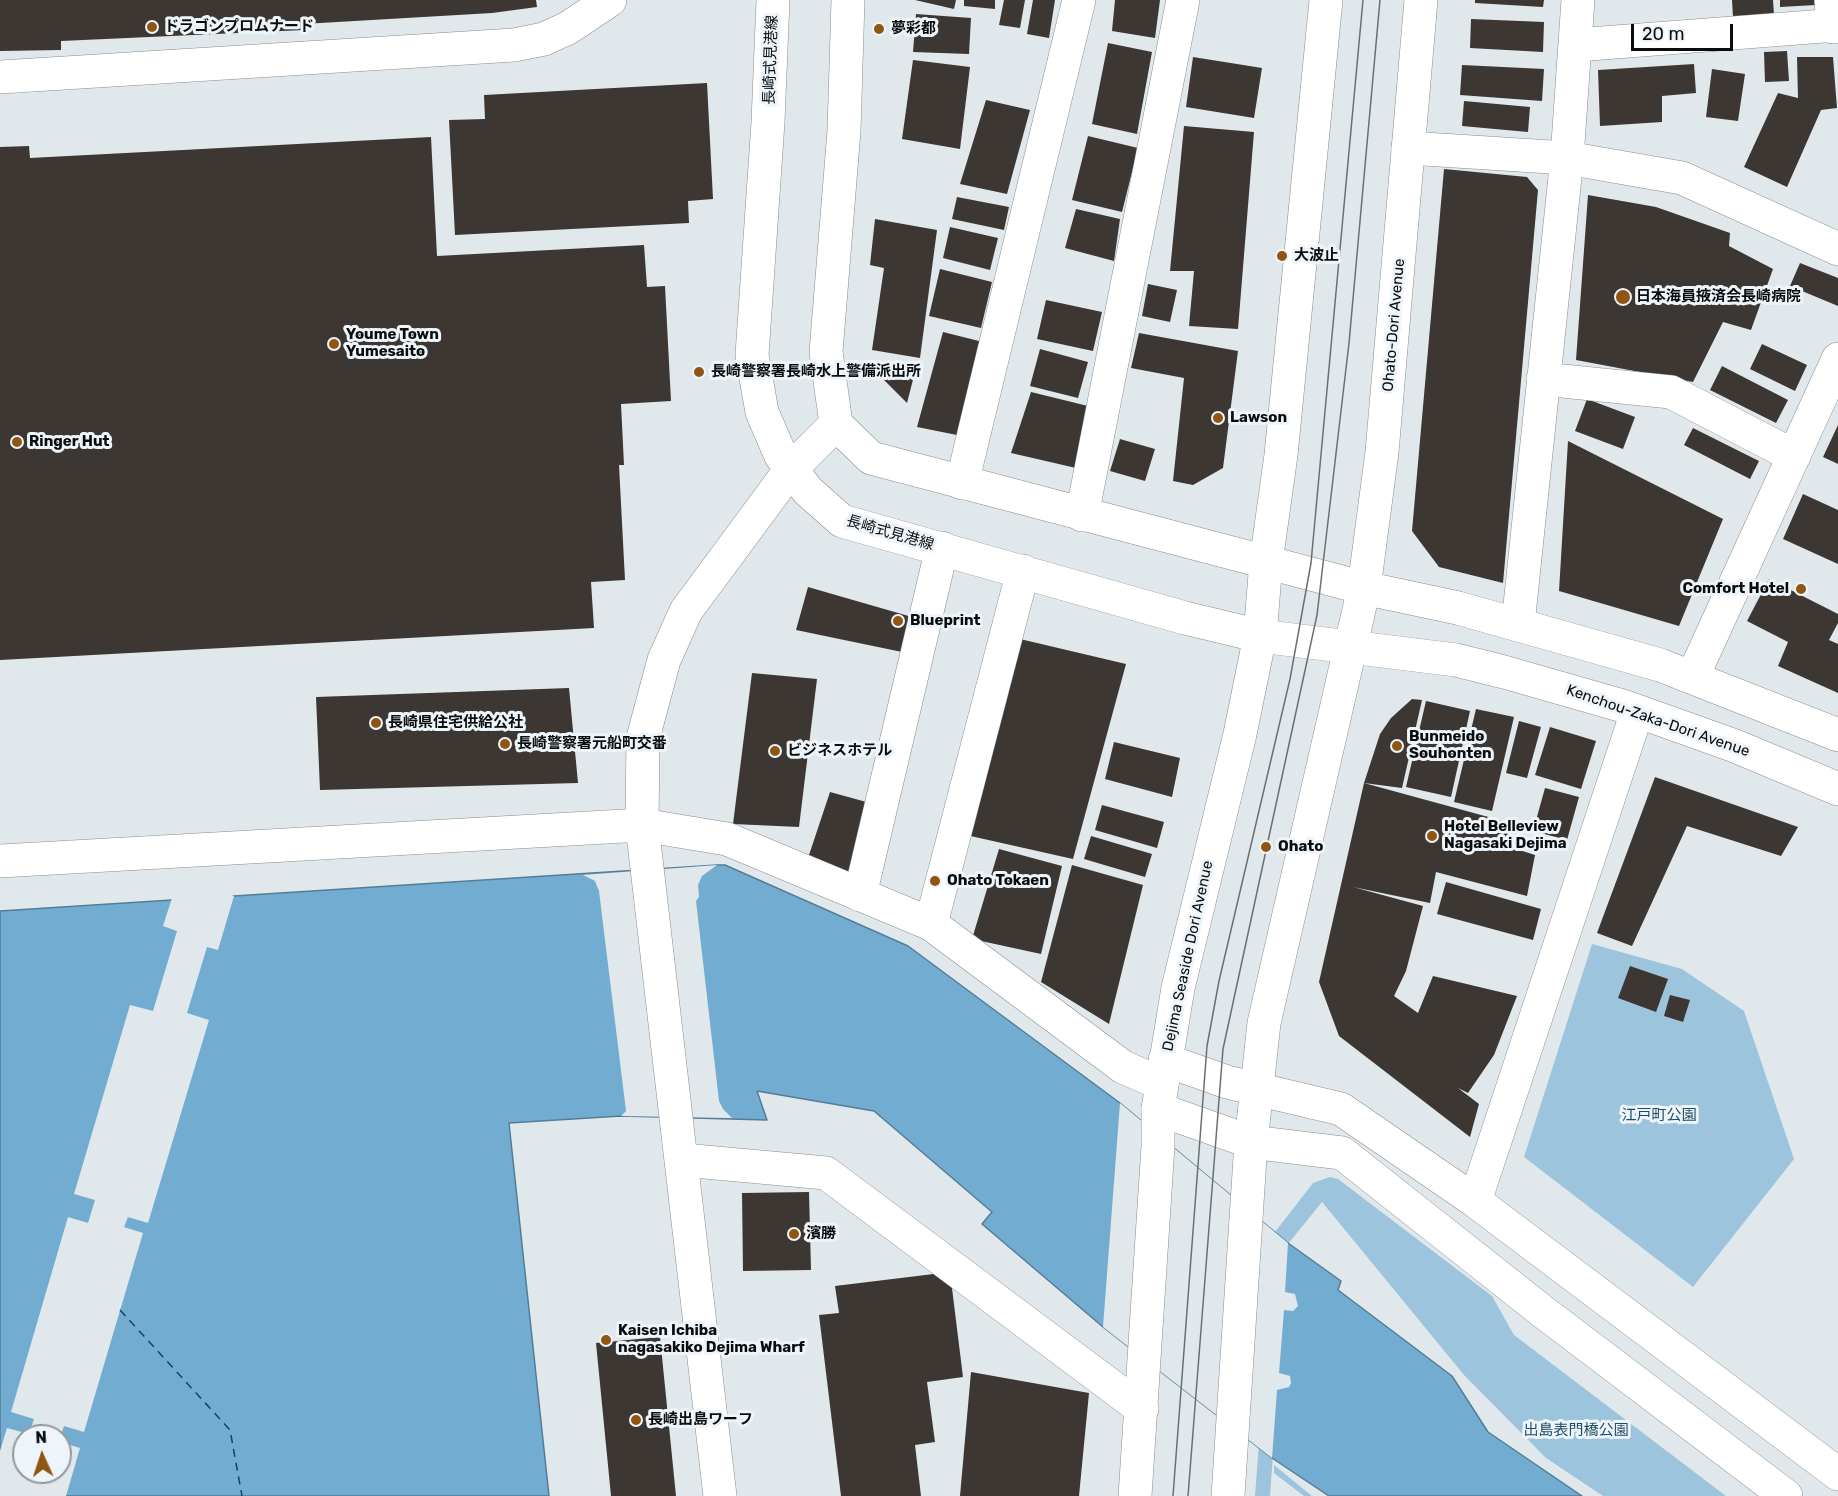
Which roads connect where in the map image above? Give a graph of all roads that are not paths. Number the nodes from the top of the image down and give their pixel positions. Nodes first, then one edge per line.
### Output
1 (610, 0) edge
2 (773, 0) edge
3 (848, 0) edge
4 (1079, 0) edge
5 (1183, 0) edge
6 (1326, 0) edge
7 (1421, 0) edge
8 (1578, 0) edge
9 (1834, 17) edge
10 (1576, 45) junction
11 (0, 77) edge
12 (1408, 148) junction
13 (1567, 158) junction
14 (1838, 249) edge
15 (1838, 359) edge
16 (1543, 379) junction
17 (836, 424) junction
18 (1794, 456) junction
19 (791, 469) junction
20 (962, 483) junction
21 (1082, 515) junction
22 (942, 548) junction
23 (1266, 562) junction
24 (1023, 571) junction
25 (1364, 588) junction
26 (1518, 624) junction
27 (1260, 636) junction
28 (1351, 648) junction
29 (1694, 676) junction
30 (1637, 712) junction
31 (1838, 735) edge
32 (1838, 789) edge
33 (642, 825) junction
34 (0, 861) edge
35 (860, 895) junction
36 (931, 924) junction
37 (1258, 1090) junction
38 (1161, 1097) junction
39 (1251, 1142) junction
40 (681, 1144) junction
41 (1475, 1201) junction
42 (1142, 1409) junction
43 (1838, 1474) edge
44 (1230, 1480) edge
45 (720, 1496) edge
46 (1135, 1496) edge
47 (1786, 1496) edge

1 - 11 main road
2 - 19 main road, 長崎式見港線
3 - 17 main road
4 - 20 main road
5 - 21 main road
6 - 23 main road
7 - 12 main road, Ohato-Dori Avenue
8 - 10 main road
9 - 10 main road
10 - 13 main road
12 - 13 main road
12 - 25 main road, Ohato-Dori Avenue
13 - 14 main road
13 - 16 main road
15 - 18 main road
16 - 18 main road
16 - 26 main road
17 - 19 main road
17 - 20 main road
18 - 29 main road
19 - 22 main road, 長崎式見港線
19 - 33 main road
20 - 21 main road
21 - 23 main road
22 - 24 main road, 長崎式見港線
22 - 35 main road
23 - 25 main road
23 - 27 main road
24 - 27 main road, 長崎式見港線
24 - 36 main road
25 - 26 main road
25 - 28 main road, Ohato-Dori Avenue
26 - 29 main road
27 - 28 main road, Kenchou-Zaka-Dori Avenue
27 - 38 main road, Dejima Seaside Dori Avenue
28 - 30 main road, Kenchou-Zaka-Dori Avenue
28 - 37 main road
29 - 31 main road
30 - 32 main road, Kenchou-Zaka-Dori Avenue
30 - 41 main road
33 - 34 main road
33 - 35 main road
33 - 40 main road
35 - 36 main road
36 - 38 main road
37 - 38 main road
37 - 39 main road
37 - 41 main road
38 - 39 main road
38 - 42 main road, Dejima Seaside Dori Avenue
39 - 44 main road
39 - 47 main road
40 - 42 main road
40 - 45 main road
41 - 43 main road
42 - 46 main road, Dejima Seaside Dori Avenue

